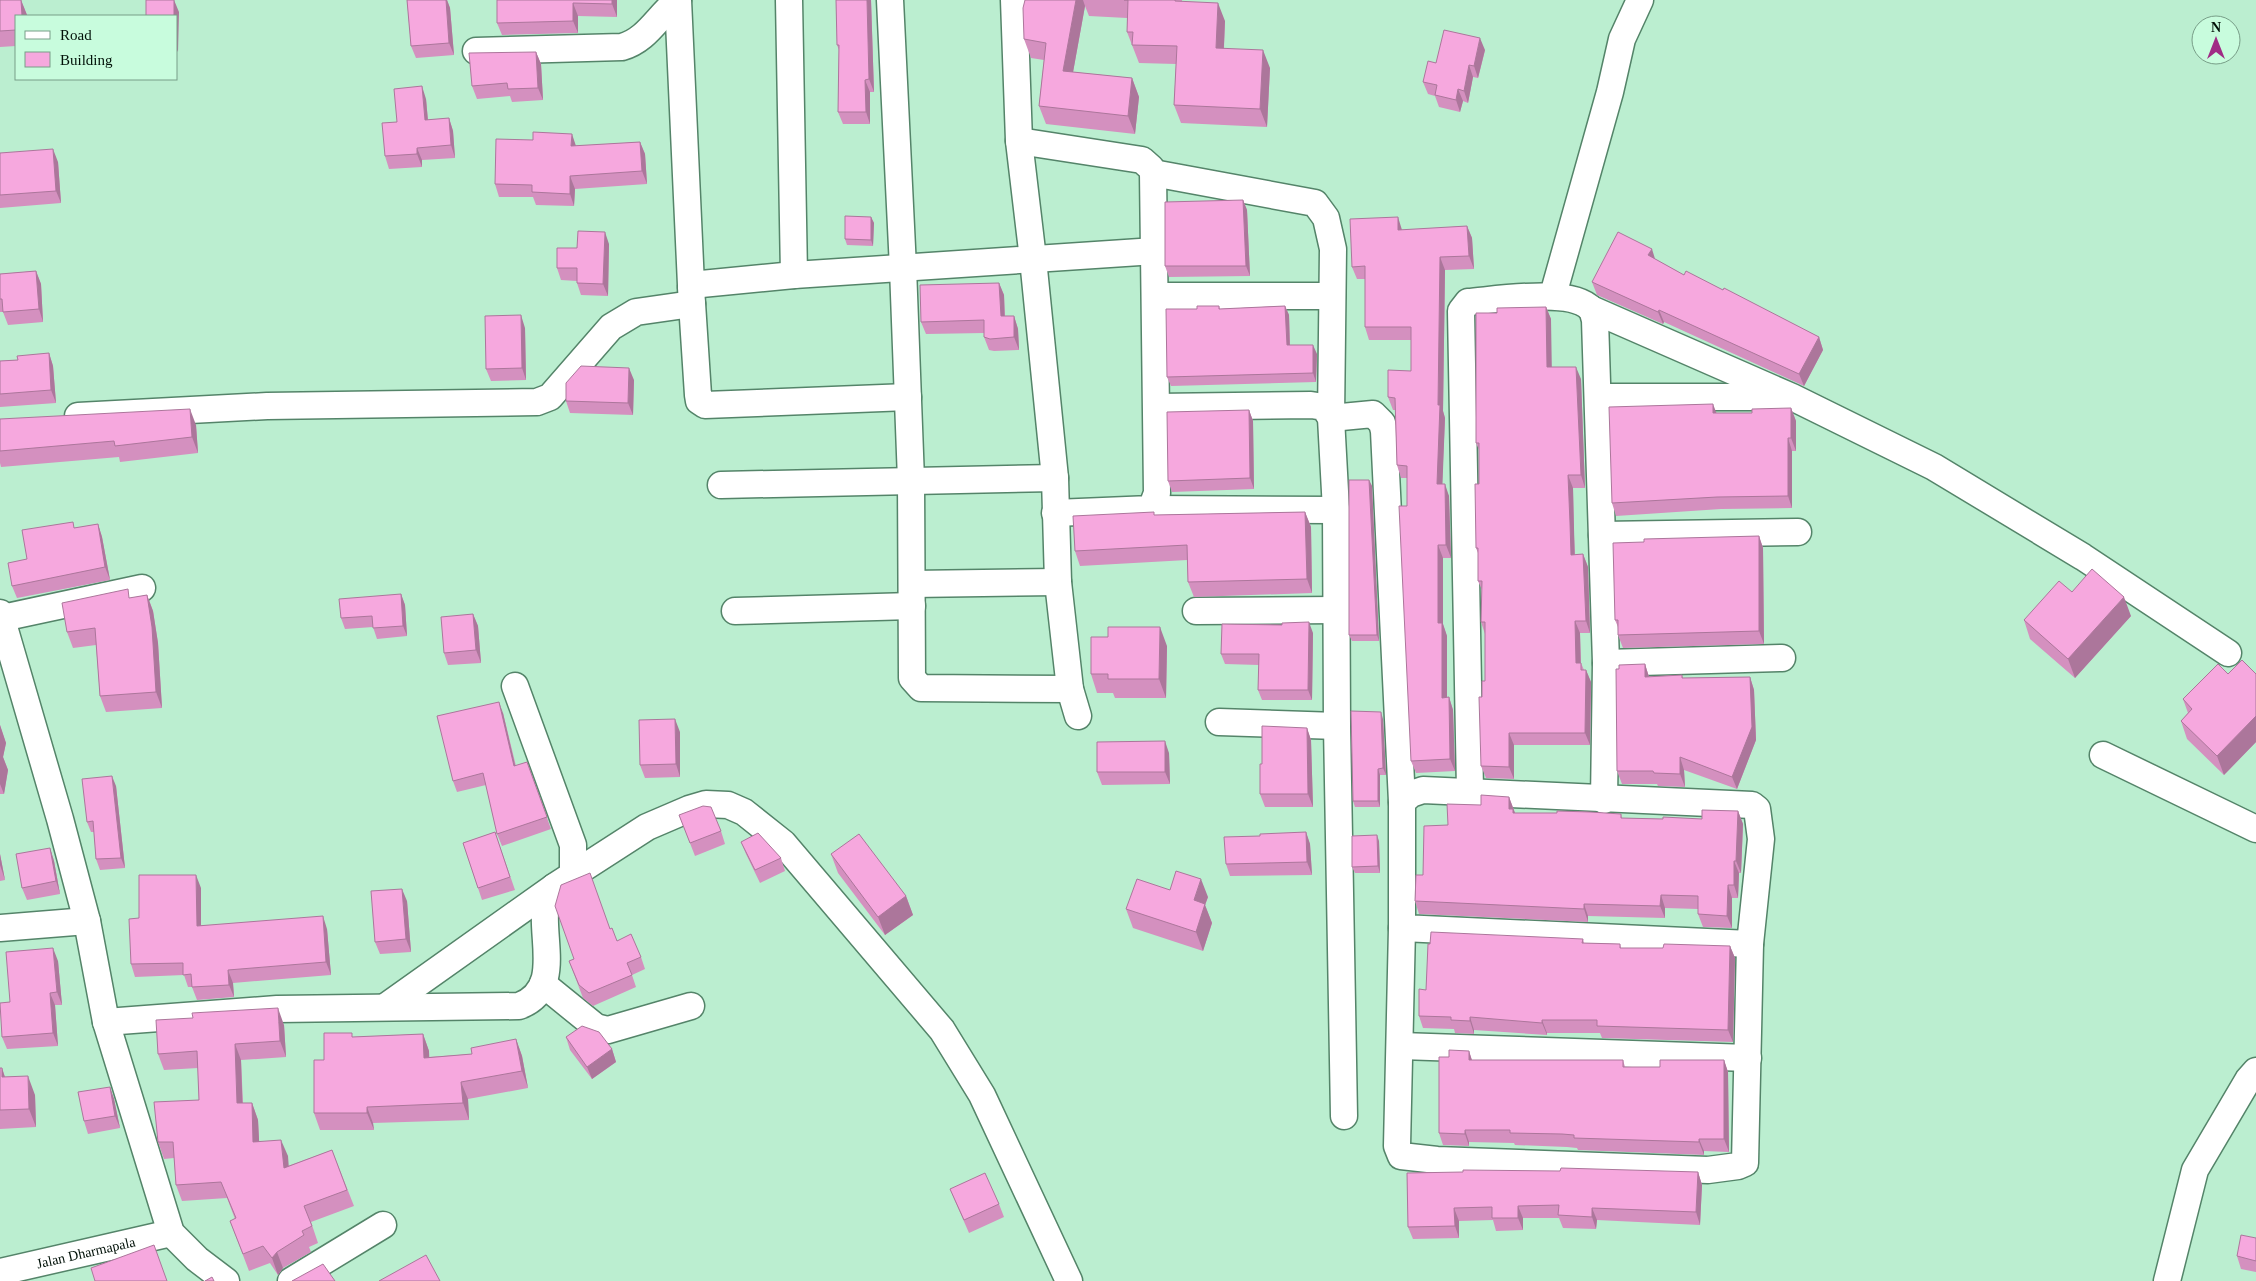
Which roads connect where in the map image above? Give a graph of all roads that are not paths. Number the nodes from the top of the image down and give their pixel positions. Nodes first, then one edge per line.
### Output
1 (678, 0) edge
2 (789, 0) edge
3 (890, 0) edge
4 (1014, 0) edge
5 (1640, 0) edge
6 (476, 51) edge
7 (1019, 141) junction
8 (1153, 174) junction
9 (1155, 251) junction
10 (1033, 258) junction
11 (903, 268) junction
12 (794, 275) junction
13 (692, 294) junction
14 (1553, 295) junction
15 (1156, 296) junction
16 (1332, 296) junction
17 (1591, 309) junction
18 (908, 397) junction
19 (1792, 397) junction
20 (1598, 398) junction
21 (1157, 407) junction
22 (50, 417) edge
23 (1330, 418) junction
24 (1055, 478) junction
25 (911, 480) junction
26 (721, 485) dead end
27 (1151, 509) junction
28 (1336, 510) junction
29 (1055, 513) junction
30 (1798, 532) dead end
31 (1602, 535) junction
32 (1058, 582) junction
33 (142, 588) dead end
34 (912, 595) junction
35 (1337, 610) junction
36 (736, 611) dead end
37 (1196, 611) dead end
38 (1, 615) edge
39 (2228, 653) dead end
40 (1782, 658) dead end
41 (1606, 663) junction
42 (515, 686) dead end
43 (1070, 689) junction
44 (1078, 716) dead end
45 (1219, 722) dead end
46 (1337, 726) junction
47 (2103, 755) dead end
48 (1470, 791) junction
49 (1604, 800) junction
50 (1402, 802) junction
51 (2256, 829) edge
52 (564, 881) junction
53 (87, 921) junction
54 (0, 928) edge
55 (1402, 928) junction
56 (1750, 944) junction
57 (543, 984) junction
58 (691, 1006) dead end
59 (385, 1007) junction
60 (106, 1022) junction
61 (1401, 1046) junction
62 (1748, 1058) junction
63 (2256, 1071) edge
64 (1344, 1116) dead end
65 (383, 1225) dead end
66 (171, 1233) junction
67 (0, 1272) edge
68 (226, 1281) edge
69 (290, 1281) edge
70 (1068, 1281) edge
71 (2167, 1281) edge

1 - 6 street
1 - 13 street
2 - 12 street
3 - 11 street
4 - 7 street
5 - 14 street
7 - 8 street
7 - 10 street
8 - 9 street
8 - 16 street
9 - 10 street
9 - 15 street
10 - 11 street
10 - 24 street
11 - 12 street
11 - 18 street
12 - 13 street
13 - 18 street
13 - 22 street
14 - 17 street
14 - 48 street
15 - 16 street
15 - 21 street
16 - 23 street
17 - 19 street
17 - 20 street
18 - 25 street
19 - 20 street
19 - 39 street
20 - 31 street
21 - 23 street
21 - 27 street
23 - 28 street
23 - 50 street
24 - 25 street
24 - 29 street
25 - 26 street
25 - 34 street
27 - 28 street
27 - 29 street
28 - 35 street
29 - 32 street
30 - 31 street
31 - 41 street
32 - 34 street
32 - 43 street
33 - 38 street
34 - 36 street
34 - 43 street
35 - 37 street
35 - 46 street
38 - 53 street
40 - 41 street
41 - 49 street
42 - 52 street
43 - 44 street
45 - 46 street
46 - 64 street
47 - 51 street
48 - 49 street
48 - 50 street
49 - 56 street
50 - 55 street
52 - 57 street
52 - 59 street
52 - 70 street
53 - 54 street
53 - 60 street
55 - 56 street
55 - 61 street
56 - 62 street
57 - 58 street
57 - 59 street
59 - 60 street
60 - 66 street
61 - 62 street
61 - 62 street
63 - 71 street
65 - 69 street
66 - 67 street, Jalan Dharmapala
66 - 68 street

